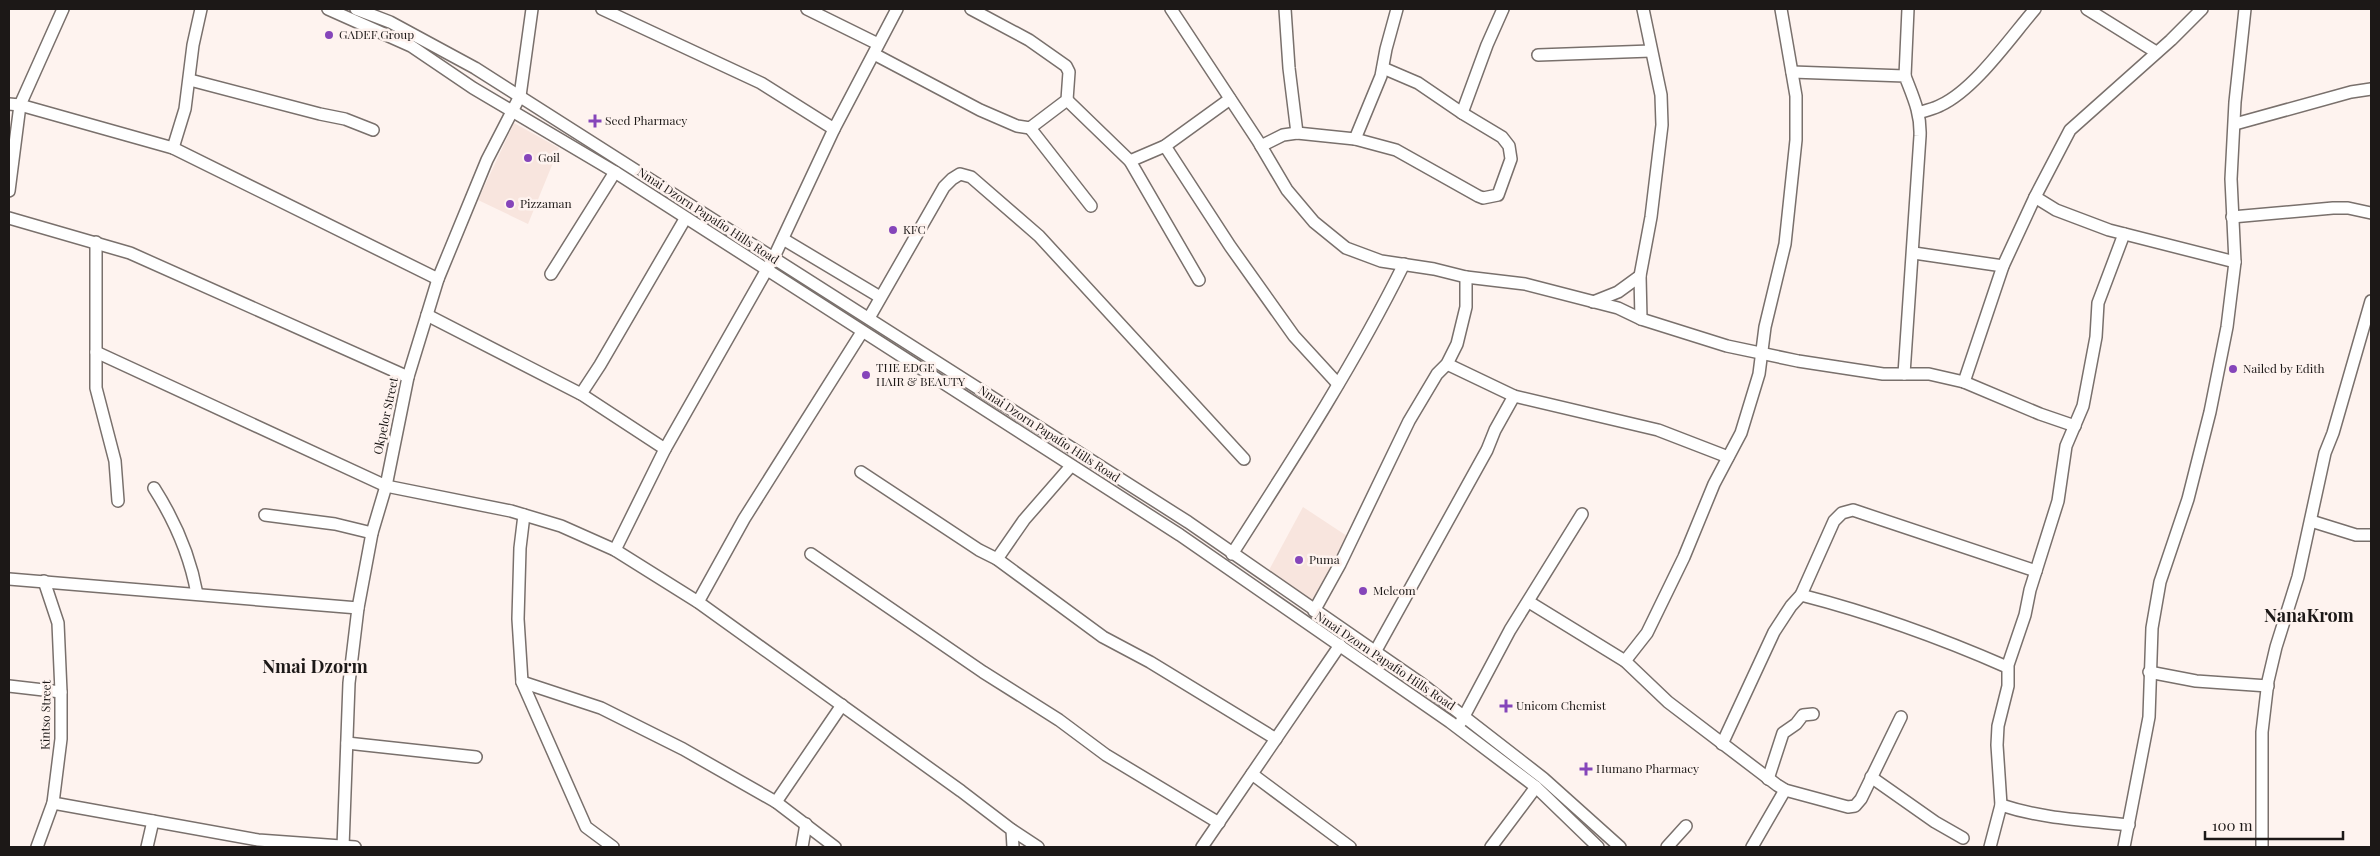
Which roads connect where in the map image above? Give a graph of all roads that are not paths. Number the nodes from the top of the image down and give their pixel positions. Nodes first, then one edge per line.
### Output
1 (63, 9) edge
2 (201, 9) edge
3 (328, 9) edge
4 (356, 9) edge
5 (532, 9) edge
6 (602, 9) edge
7 (807, 9) edge
8 (897, 9) edge
9 (971, 9) edge
10 (1171, 9) edge
11 (1285, 9) edge
12 (1397, 9) edge
13 (1503, 9) edge
14 (1642, 9) edge
15 (1781, 9) edge
16 (1908, 9) edge
17 (2035, 9) edge
18 (2087, 9) edge
19 (2202, 9) edge
20 (2245, 9) edge
21 (876, 49) junction
22 (1651, 51) junction
23 (2156, 52) junction
24 (1538, 55) dead end
25 (1382, 68) junction
26 (1792, 72) junction
27 (1905, 76) junction
28 (190, 80) junction
29 (2371, 89) edge
30 (520, 96) junction
31 (1230, 99) junction
32 (1067, 100) junction
33 (14, 105) edge
34 (512, 111) junction
35 (1462, 113) junction
36 (1919, 113) junction
37 (2235, 124) junction
38 (1030, 128) junction
39 (834, 129) junction
40 (372, 130) dead end
41 (1297, 133) junction
42 (1355, 139) junction
43 (1165, 146) junction
44 (1260, 146) junction
45 (173, 148) junction
46 (1130, 161) junction
47 (615, 172) junction
48 (9, 191) edge
49 (2034, 197) junction
50 (1091, 206) dead end
51 (2371, 213) edge
52 (9, 218) edge
53 (2232, 218) junction
54 (685, 219) junction
55 (2124, 234) junction
56 (783, 239) junction
57 (96, 242) junction
58 (1914, 253) junction
59 (774, 258) junction
60 (2236, 262) junction
61 (1404, 264) junction
62 (2003, 266) junction
63 (767, 270) junction
64 (550, 274) dead end
65 (1640, 276) junction
66 (1466, 277) junction
67 (438, 279) junction
68 (1199, 280) dead end
69 (880, 297) junction
70 (2371, 301) edge
71 (1593, 302) junction
72 (427, 315) junction
73 (869, 318) junction
74 (1641, 319) junction
75 (862, 332) junction
76 (96, 352) junction
77 (1762, 352) junction
78 (1447, 364) junction
79 (1904, 374) junction
80 (408, 377) junction
81 (1964, 382) junction
82 (1338, 384) junction
83 (581, 394) junction
84 (1514, 396) junction
85 (2075, 426) junction
86 (665, 449) junction
87 (1728, 457) junction
88 (1244, 458) dead end
89 (1071, 466) junction
90 (861, 472) dead end
91 (386, 486) junction
92 (154, 488) dead end
93 (118, 501) dead end
94 (265, 514) dead end
95 (1582, 514) dead end
96 (524, 515) junction
97 (2311, 521) junction
98 (372, 533) junction
99 (2371, 535) edge
100 (615, 550) junction
101 (811, 554) dead end
102 (1232, 554) junction
103 (997, 559) junction
104 (2036, 571) junction
105 (9, 579) edge
106 (44, 581) junction
107 (197, 594) junction
108 (1801, 595) junction
109 (698, 602) junction
110 (1528, 602) junction
111 (358, 608) junction
112 (1314, 611) junction
113 (1340, 645) junction
114 (1375, 652) junction
115 (1625, 661) junction
116 (2008, 667) junction
117 (2149, 672) junction
118 (522, 682) junction
119 (9, 686) edge
120 (2268, 686) junction
121 (61, 692) junction
122 (842, 705) junction
123 (1813, 714) dead end
124 (1464, 716) junction
125 (1901, 717) dead end
126 (1458, 728) junction
127 (1276, 739) junction
128 (347, 743) junction
129 (1722, 744) junction
130 (476, 757) dead end
131 (1252, 774) junction
132 (1872, 777) junction
133 (1768, 779) junction
134 (1536, 787) junction
135 (1785, 790) junction
136 (776, 802) junction
137 (53, 803) junction
138 (2001, 805) junction
139 (153, 821) junction
140 (1218, 823) junction
141 (806, 824) junction
142 (2129, 825) junction
143 (1686, 826) dead end
144 (1012, 830) junction
145 (1963, 838) dead end
146 (256, 843) edge
147 (37, 847) edge
148 (147, 847) edge
149 (343, 847) edge
150 (355, 847) edge
151 (613, 847) edge
152 (802, 847) edge
153 (835, 847) edge
154 (1013, 847) edge
155 (1038, 847) edge
156 (1202, 847) edge
157 (1350, 847) edge
158 (1491, 847) edge
159 (1598, 847) edge
160 (1620, 847) edge
161 (1667, 847) edge
162 (1752, 847) edge
163 (1990, 847) edge
164 (2124, 847) edge
165 (2262, 847) edge

1 - 33 street
2 - 28 street
3 - 34 street, Nmai Dzorn Papafio Hills Road
4 - 30 street, Nmai Dzorn Papafio Hills Road
5 - 30 street, Okpelor Street
6 - 39 street
7 - 21 street
8 - 21 street
9 - 32 street
10 - 31 street
11 - 41 street
12 - 25 street
13 - 35 street
14 - 22 street
15 - 26 street
16 - 27 street
17 - 36 street
18 - 23 street
19 - 23 street
20 - 37 street
21 - 38 street
21 - 39 street
22 - 24 street
22 - 65 street
23 - 49 street
25 - 35 street
25 - 42 street
26 - 27 street
26 - 77 street
27 - 36 street
28 - 40 street
28 - 45 street
29 - 37 street
30 - 34 street, Okpelor Street
30 - 59 street, Nmai Dzorn Papafio Hills Road
31 - 43 street
31 - 44 street
32 - 38 street
32 - 46 street
33 - 45 street
33 - 48 street
34 - 47 street, Nmai Dzorn Papafio Hills Road
34 - 67 street, Okpelor Street
35 - 42 street
36 - 58 street
37 - 53 street
38 - 50 street
39 - 56 street
41 - 42 street
41 - 44 street
43 - 46 street
43 - 82 street
44 - 61 street
45 - 67 street
46 - 68 street
47 - 54 street, Nmai Dzorn Papafio Hills Road
47 - 64 street
49 - 55 street
49 - 62 street
51 - 53 street
52 - 57 street
53 - 60 street
54 - 63 street, Nmai Dzorn Papafio Hills Road
54 - 83 street
55 - 60 street
55 - 85 street
56 - 59 street
56 - 69 street
57 - 76 street
57 - 80 street
58 - 62 street
58 - 79 street
59 - 63 street
59 - 73 street, Nmai Dzorn Papafio Hills Road
60 - 117 street
61 - 66 street
61 - 82 street
62 - 81 street
63 - 75 street, Nmai Dzorn Papafio Hills Road
63 - 86 street
65 - 71 street
65 - 74 street
66 - 71 street
66 - 78 street
67 - 72 street, Okpelor Street
69 - 73 street
69 - 88 street
70 - 97 street
71 - 74 street
72 - 80 street, Okpelor Street
72 - 83 street
73 - 102 street, Nmai Dzorn Papafio Hills Road
74 - 77 street
75 - 89 street, Nmai Dzorn Papafio Hills Road
75 - 109 street
76 - 91 street
76 - 93 street
77 - 79 street
77 - 87 street
78 - 84 street
78 - 112 street
79 - 81 street
80 - 91 street, Okpelor Street
81 - 85 street
82 - 102 street
83 - 86 street
84 - 87 street
84 - 114 street
85 - 104 street
86 - 100 street
87 - 115 street
89 - 103 street
89 - 113 street, Nmai Dzorn Papafio Hills Road
90 - 103 street
91 - 96 street
91 - 98 street, Okpelor Street
92 - 107 street
94 - 98 street
95 - 110 street
96 - 100 street
96 - 118 street
97 - 99 street
97 - 120 street
98 - 111 street, Okpelor Street
100 - 109 street
101 - 140 street
102 - 112 street, Nmai Dzorn Papafio Hills Road
103 - 127 street
104 - 108 street
104 - 116 street
105 - 106 street
106 - 107 street
106 - 121 street, Kintso Street
107 - 111 street
108 - 116 street
108 - 129 street
109 - 122 street
110 - 115 street
110 - 124 street
111 - 128 street, Okpelor Street
112 - 114 street, Nmai Dzorn Papafio Hills Road
113 - 126 street, Nmai Dzorn Papafio Hills Road
113 - 127 street
114 - 124 street, Nmai Dzorn Papafio Hills Road
115 - 129 street
116 - 138 street
117 - 120 street
117 - 142 street
118 - 136 street
118 - 151 street
119 - 121 street
120 - 165 street
121 - 137 street, Kintso Street
122 - 136 street
122 - 144 street
123 - 133 street
124 - 126 street
124 - 160 street, Nmai Dzorn Papafio Hills Road
125 - 132 street
126 - 134 street, Nmai Dzorn Papafio Hills Road
127 - 131 street
128 - 130 street
128 - 149 street, Okpelor Street
129 - 133 street
131 - 140 street
131 - 157 street
132 - 135 street
132 - 145 street
133 - 135 street
134 - 158 street
134 - 159 street, Nmai Dzorn Papafio Hills Road
135 - 162 street
136 - 141 street
137 - 139 street
137 - 147 street, Kintso Street
138 - 142 street
138 - 163 street
139 - 146 street
139 - 148 street
140 - 156 street
141 - 152 street
141 - 153 street
142 - 164 street
143 - 161 street
144 - 154 street
144 - 155 street
146 - 149 street
149 - 150 street

